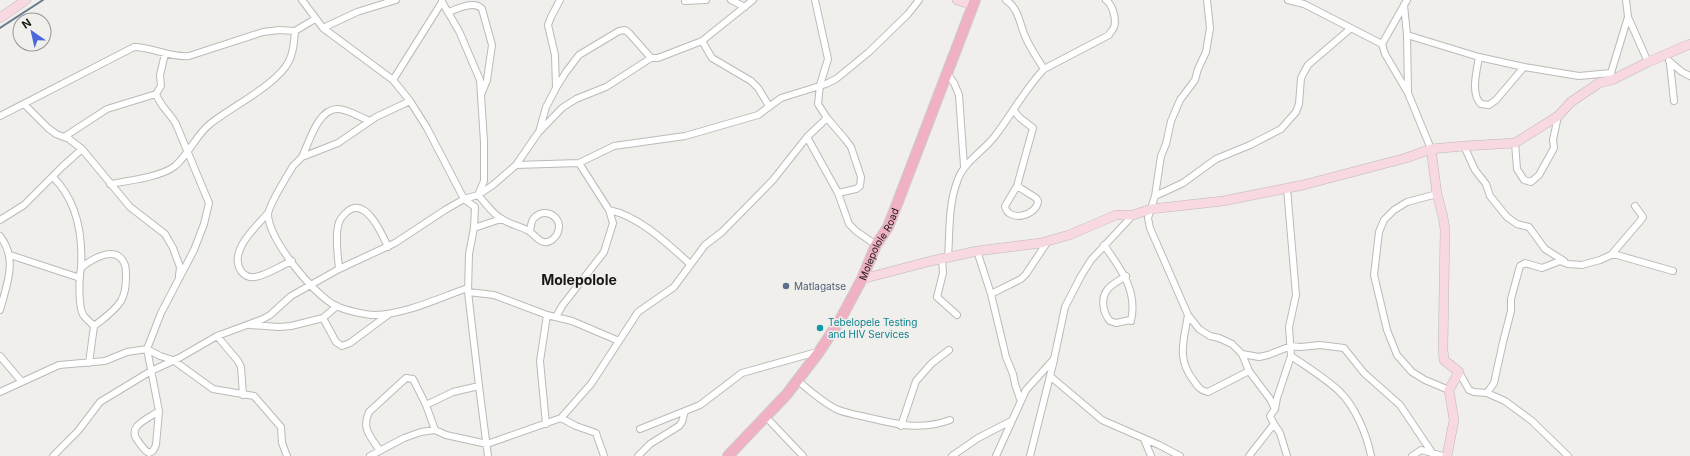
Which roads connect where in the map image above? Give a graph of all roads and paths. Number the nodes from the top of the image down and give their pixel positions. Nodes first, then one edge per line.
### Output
1 (26, 0) edge
2 (302, 0) edge
3 (396, 0) edge
4 (560, 0) edge
5 (706, 0) edge
6 (731, 0) edge
7 (753, 0) edge
8 (815, 0) edge
9 (919, 0) edge
10 (957, 0) edge
11 (1006, 0) edge
12 (1106, 0) edge
13 (1207, 0) edge
14 (1288, 0) edge
15 (1626, 0) edge
16 (442, 1) edge
17 (685, 1) edge
18 (974, 2) edge
19 (1304, 2) edge
20 (1405, 2) edge
21 (744, 7) junction
22 (448, 12) junction
23 (1628, 17) junction
24 (0, 18) edge
25 (315, 18) junction
26 (323, 28) junction
27 (1350, 28) junction
28 (294, 31) junction
29 (1407, 35) junction
30 (702, 42) junction
31 (1382, 44) junction
32 (1690, 44) edge
33 (165, 54) junction
34 (1665, 55) junction
35 (1479, 57) junction
36 (651, 58) junction
37 (1648, 62) junction
38 (1670, 64) junction
39 (1524, 67) junction
40 (1044, 69) junction
41 (947, 73) junction
42 (1611, 76) junction
43 (1690, 76) edge
44 (393, 80) junction
45 (820, 85) junction
46 (556, 88) junction
47 (1408, 93) junction
48 (156, 94) junction
49 (481, 95) junction
50 (410, 101) junction
51 (1674, 101) dead end
52 (24, 104) junction
53 (770, 106) junction
54 (1014, 111) junction
55 (0, 116) edge
56 (1558, 116) junction
57 (827, 118) junction
58 (370, 121) junction
59 (538, 133) junction
60 (64, 137) junction
61 (807, 137) junction
62 (1515, 143) junction
63 (1464, 146) junction
64 (82, 149) junction
65 (1431, 150) junction
66 (187, 151) junction
67 (302, 158) junction
68 (580, 163) junction
69 (516, 165) junction
70 (964, 166) junction
71 (52, 177) junction
72 (110, 184) junction
73 (1017, 186) junction
74 (1287, 188) junction
75 (838, 193) junction
76 (1437, 194) junction
77 (478, 195) junction
78 (1155, 196) junction
79 (464, 199) junction
80 (1635, 206) dead end
81 (1151, 209) junction
82 (610, 210) junction
83 (268, 213) junction
84 (1133, 215) junction
85 (501, 219) junction
86 (0, 220) edge
87 (474, 228) junction
88 (530, 231) junction
89 (0, 236) edge
90 (1048, 241) junction
91 (876, 245) junction
92 (1104, 245) junction
93 (388, 247) junction
94 (977, 251) junction
95 (10, 255) junction
96 (1611, 255) junction
97 (945, 258) junction
98 (292, 262) junction
99 (690, 264) junction
100 (1568, 264) junction
101 (81, 268) junction
102 (339, 270) junction
103 (1673, 271) dead end
104 (1126, 276) junction
105 (80, 278) junction
106 (178, 280) junction
107 (862, 280) junction
108 (310, 286) junction
109 (468, 290) junction
110 (991, 294) junction
111 (336, 306) junction
112 (0, 310) edge
113 (390, 313) junction
114 (957, 314) dead end
115 (547, 315) junction
116 (1188, 315) junction
117 (556, 317) junction
118 (323, 318) junction
119 (248, 325) junction
120 (94, 326) junction
121 (217, 336) junction
122 (619, 341) junction
123 (1291, 346) junction
124 (147, 349) junction
125 (949, 350) dead end
126 (819, 352) junction
127 (1242, 354) junction
128 (0, 356) edge
129 (1291, 356) junction
130 (1054, 359) junction
131 (173, 360) junction
132 (89, 363) junction
133 (151, 371) junction
134 (1249, 371) junction
135 (1459, 372) junction
136 (1050, 376) junction
137 (797, 380) junction
138 (22, 382) junction
139 (479, 386) junction
140 (1449, 390) junction
141 (0, 392) edge
142 (1487, 393) junction
143 (243, 395) junction
144 (1020, 399) junction
145 (426, 405) junction
146 (1275, 409) junction
147 (159, 411) junction
148 (685, 411) junction
149 (766, 417) junction
150 (561, 418) junction
151 (950, 420) dead end
152 (1011, 421) junction
153 (546, 424) junction
154 (1274, 424) junction
155 (901, 426) junction
156 (640, 429) dead end
157 (435, 430) junction
158 (1144, 439) junction
159 (487, 444) junction
160 (380, 451) junction
161 (1433, 454) junction
162 (53, 456) edge
163 (286, 456) edge
164 (370, 456) edge
165 (488, 456) edge
166 (604, 456) edge
167 (638, 456) edge
168 (728, 456) edge
169 (803, 456) edge
170 (952, 456) edge
171 (996, 456) edge
172 (1030, 456) edge
173 (1151, 456) edge
174 (1180, 456) edge
175 (1249, 456) edge
176 (1287, 456) edge
177 (1371, 456) edge
178 (1412, 456) edge
179 (1443, 456) edge
180 (1447, 456) edge
181 (1568, 456) edge

1 - 24 street
2 - 25 street
3 - 26 street
4 - 46 street
5 - 17 street
6 - 21 street
7 - 21 street
8 - 45 street
9 - 45 street
10 - 18 street
11 - 40 street
12 - 40 street
13 - 78 street
14 - 19 street
15 - 23 street
16 - 22 street
16 - 44 street
18 - 41 main road, Molepolole Road
19 - 27 street
20 - 29 street
20 - 31 street
21 - 30 street
22 - 49 street
22 - 49 street
23 - 37 street
23 - 42 street
25 - 26 street
25 - 28 street
26 - 44 street
27 - 31 street
27 - 78 street
28 - 33 street
28 - 66 street
29 - 35 street
29 - 47 street
30 - 36 street
30 - 53 street
31 - 47 street
32 - 34 street
33 - 48 street
33 - 52 street
34 - 37 street
34 - 38 street
35 - 39 street
35 - 39 street
36 - 46 street
36 - 59 street
37 - 42 street
38 - 43 street
38 - 51 street
39 - 42 street
40 - 54 street
41 - 70 street
41 - 91 main road, Molepolole Road
42 - 56 street
44 - 50 street
45 - 53 street
45 - 57 street
46 - 59 street
47 - 65 street
48 - 60 street
48 - 66 street
49 - 77 street
50 - 58 street
50 - 79 street
52 - 55 street
52 - 60 street
53 - 68 street
54 - 70 street
54 - 73 street
56 - 62 street
56 - 62 street
57 - 61 street
57 - 75 street
58 - 67 street
58 - 67 street
59 - 69 street
60 - 64 street
61 - 75 street
61 - 99 street
62 - 63 street
63 - 65 street
63 - 100 street
64 - 71 street
64 - 72 street
65 - 74 street
65 - 76 street
66 - 72 street
66 - 106 street
67 - 83 street
68 - 69 street
68 - 82 street
69 - 77 street
70 - 97 street
71 - 86 street
71 - 101 street
72 - 106 street
73 - 73 street
74 - 81 street
74 - 123 street
75 - 91 street
76 - 135 street
76 - 140 street
77 - 79 street
77 - 85 street
78 - 81 street
79 - 87 street
79 - 93 street
80 - 96 street
81 - 84 street
81 - 116 street
82 - 99 street
82 - 117 street
83 - 98 street
83 - 98 street
84 - 90 street
84 - 92 street
85 - 87 street
85 - 88 street
87 - 109 street
88 - 88 street
89 - 95 street
90 - 94 street
90 - 110 street
91 - 107 main road, Molepolole Road
92 - 104 street
92 - 130 street
93 - 102 street
93 - 102 street
94 - 97 street
94 - 110 street
95 - 105 street
95 - 112 street
96 - 100 street
96 - 103 street
97 - 107 street
97 - 114 street
98 - 108 street
99 - 122 street
100 - 142 street
101 - 105 street
101 - 120 street
102 - 108 street
104 - 104 street
105 - 120 street
106 - 124 street
107 - 126 main road, Molepolole Road
108 - 111 street
108 - 119 street
109 - 113 street
109 - 115 street
109 - 139 street
110 - 144 street
111 - 113 street
111 - 118 street
113 - 118 street
115 - 117 street
115 - 153 street
116 - 127 street
116 - 134 street
117 - 122 street
118 - 119 street
119 - 121 street
120 - 132 street
121 - 131 street
121 - 143 street
122 - 150 street
123 - 127 street
123 - 129 street
123 - 161 street
124 - 131 street
124 - 132 street
124 - 133 street
125 - 155 street
126 - 137 main road, Molepolole Road
126 - 148 street
127 - 134 street
128 - 138 street
129 - 146 street
129 - 177 street
130 - 136 street
130 - 144 street
131 - 133 street
131 - 143 street
132 - 138 street
133 - 147 street
133 - 162 street
134 - 146 street
135 - 140 street
135 - 142 street
136 - 158 street
136 - 172 street
137 - 149 main road, Molepolole Road
137 - 155 street
138 - 141 street
139 - 145 street
139 - 159 street
140 - 180 street
142 - 181 street
143 - 163 street
144 - 152 street
145 - 157 street
145 - 160 street
146 - 154 street
147 - 147 street
148 - 156 street
148 - 167 street
149 - 168 main road, Molepolole Road
149 - 169 street
150 - 153 street
150 - 166 street
151 - 155 street
152 - 170 street
152 - 171 street
153 - 159 street
154 - 175 street
154 - 176 street
157 - 159 street
157 - 160 street
158 - 173 street
158 - 174 street
159 - 165 street
160 - 164 street
161 - 178 street
161 - 179 street

